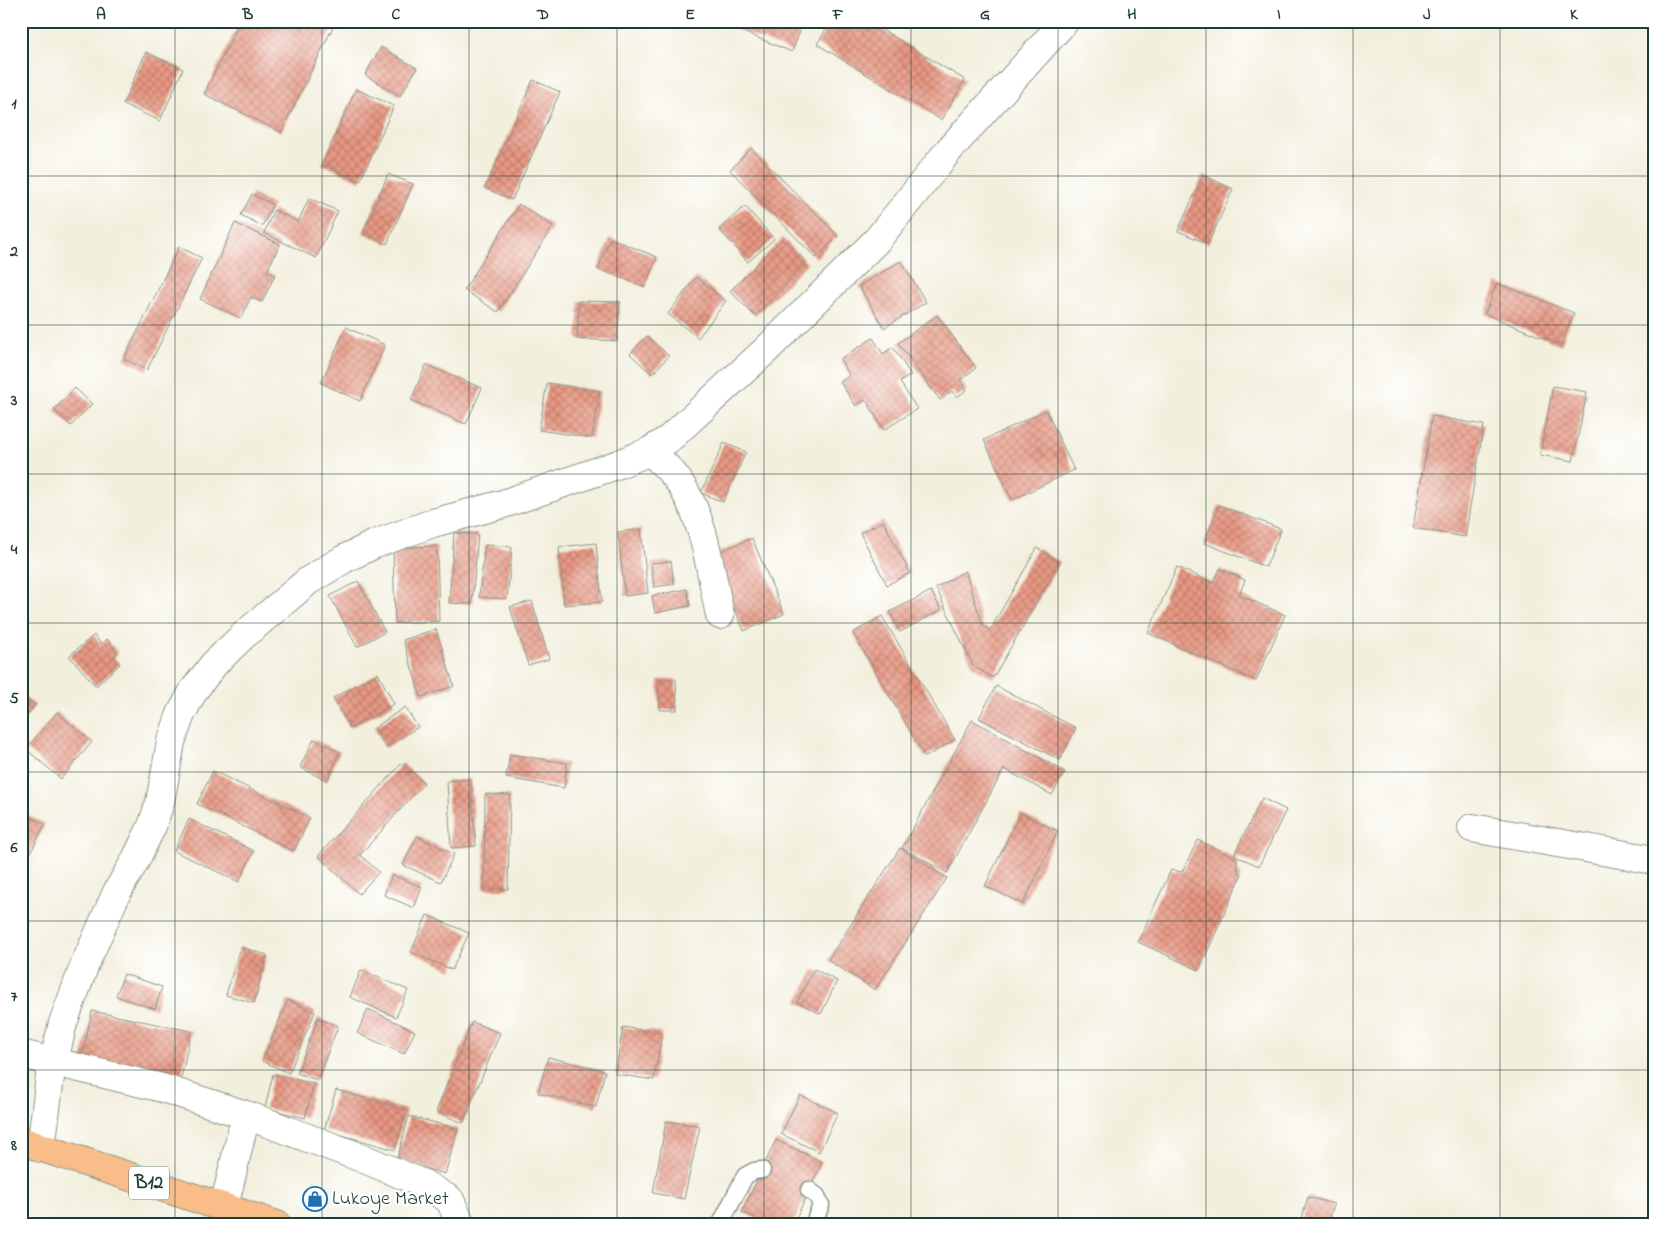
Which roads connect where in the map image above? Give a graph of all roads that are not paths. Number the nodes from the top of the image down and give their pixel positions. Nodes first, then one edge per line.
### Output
1 (1065, 21) edge
2 (650, 451) junction
3 (720, 615) dead end
4 (1472, 828) dead end
5 (1654, 860) edge
6 (21, 1054) edge
7 (54, 1062) junction
8 (246, 1115) junction
9 (31, 1144) edge
10 (762, 1170) dead end
11 (809, 1190) dead end
12 (224, 1207) junction
13 (277, 1225) edge
14 (461, 1225) edge
15 (720, 1225) edge
16 (813, 1225) edge

1 - 2 street
2 - 3 street
2 - 7 street
4 - 5 street
6 - 7 street
7 - 8 street
7 - 9 street
8 - 12 street
8 - 14 street
9 - 12 highway, B12
10 - 15 lane
11 - 16 lane
12 - 13 highway, B12

